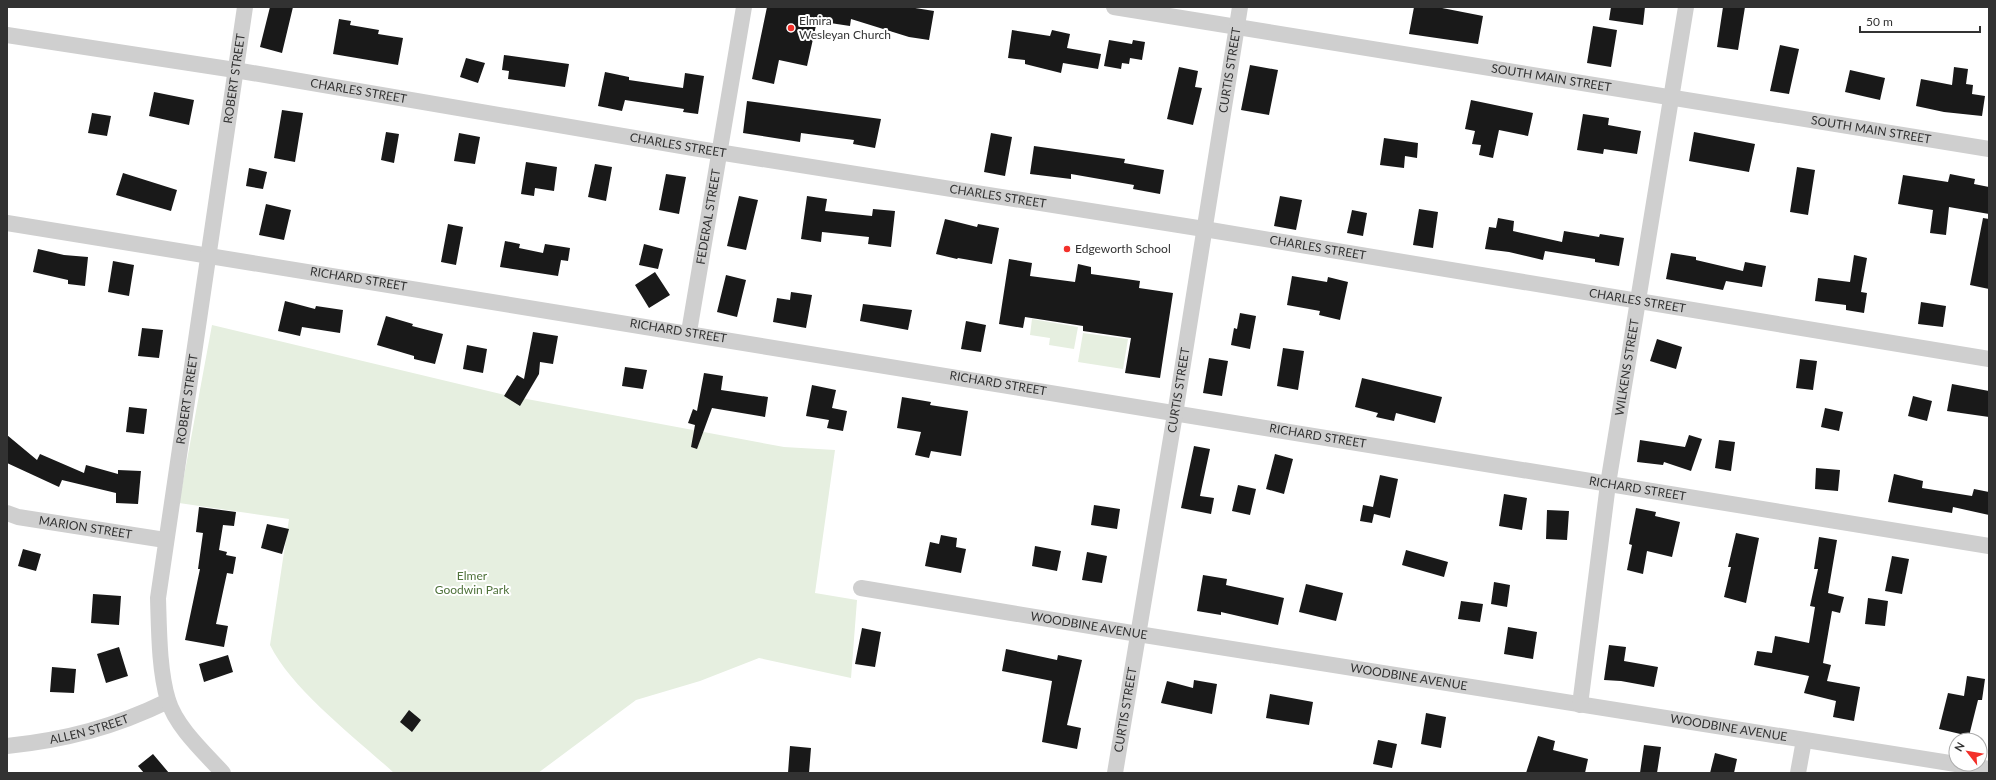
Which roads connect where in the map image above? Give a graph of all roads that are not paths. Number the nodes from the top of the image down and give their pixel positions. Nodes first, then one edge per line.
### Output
1 (245, 7) edge
2 (744, 7) edge
3 (1114, 7) edge
4 (1240, 7) edge
5 (1686, 7) edge
6 (1237, 27) junction
7 (7, 35) edge
8 (235, 70) junction
9 (1670, 98) junction
10 (1989, 149) edge
11 (719, 152) junction
12 (7, 223) edge
13 (1204, 229) junction
14 (209, 255) junction
15 (1638, 302) junction
16 (689, 332) junction
17 (1989, 360) edge
18 (1175, 414) junction
19 (1608, 484) junction
20 (7, 513) edge
21 (165, 540) junction
22 (1989, 546) edge
23 (861, 588) dead end
24 (1138, 634) junction
25 (168, 701) junction
26 (1580, 705) junction
27 (1804, 740) junction
28 (7, 746) edge
29 (1948, 763) edge
30 (223, 773) edge
31 (1115, 773) edge
32 (1798, 773) edge

1 - 8 street, ROBERT STREET
2 - 11 street, FEDERAL STREET
3 - 6 street, SOUTH MAIN STREET
4 - 6 street, CURTIS STREET
5 - 9 street, WILKENS STREET
6 - 9 street, SOUTH MAIN STREET
6 - 13 street, CURTIS STREET
7 - 8 street, CHARLES STREET
8 - 11 street, CHARLES STREET
8 - 14 street, ROBERT STREET
9 - 10 street, SOUTH MAIN STREET
9 - 15 street, WILKENS STREET
11 - 13 street, CHARLES STREET
11 - 16 street, FEDERAL STREET
12 - 14 street, RICHARD STREET
13 - 15 street, CHARLES STREET
13 - 18 street, CURTIS STREET
14 - 16 street, RICHARD STREET
14 - 21 street, ROBERT STREET
15 - 17 street, CHARLES STREET
15 - 19 street, WILKENS STREET
16 - 18 street, RICHARD STREET
18 - 19 street, RICHARD STREET
18 - 24 street, CURTIS STREET
19 - 22 street, RICHARD STREET
19 - 26 street, WILKENS STREET
20 - 21 street, MARION STREET
21 - 25 street, ROBERT STREET
23 - 24 street, WOODBINE AVENUE
24 - 26 street, WOODBINE AVENUE
24 - 31 street, CURTIS STREET
25 - 28 street, ALLEN STREET
25 - 30 street, ROBERT STREET
26 - 27 street, WOODBINE AVENUE
27 - 29 street, WOODBINE AVENUE
27 - 32 street

